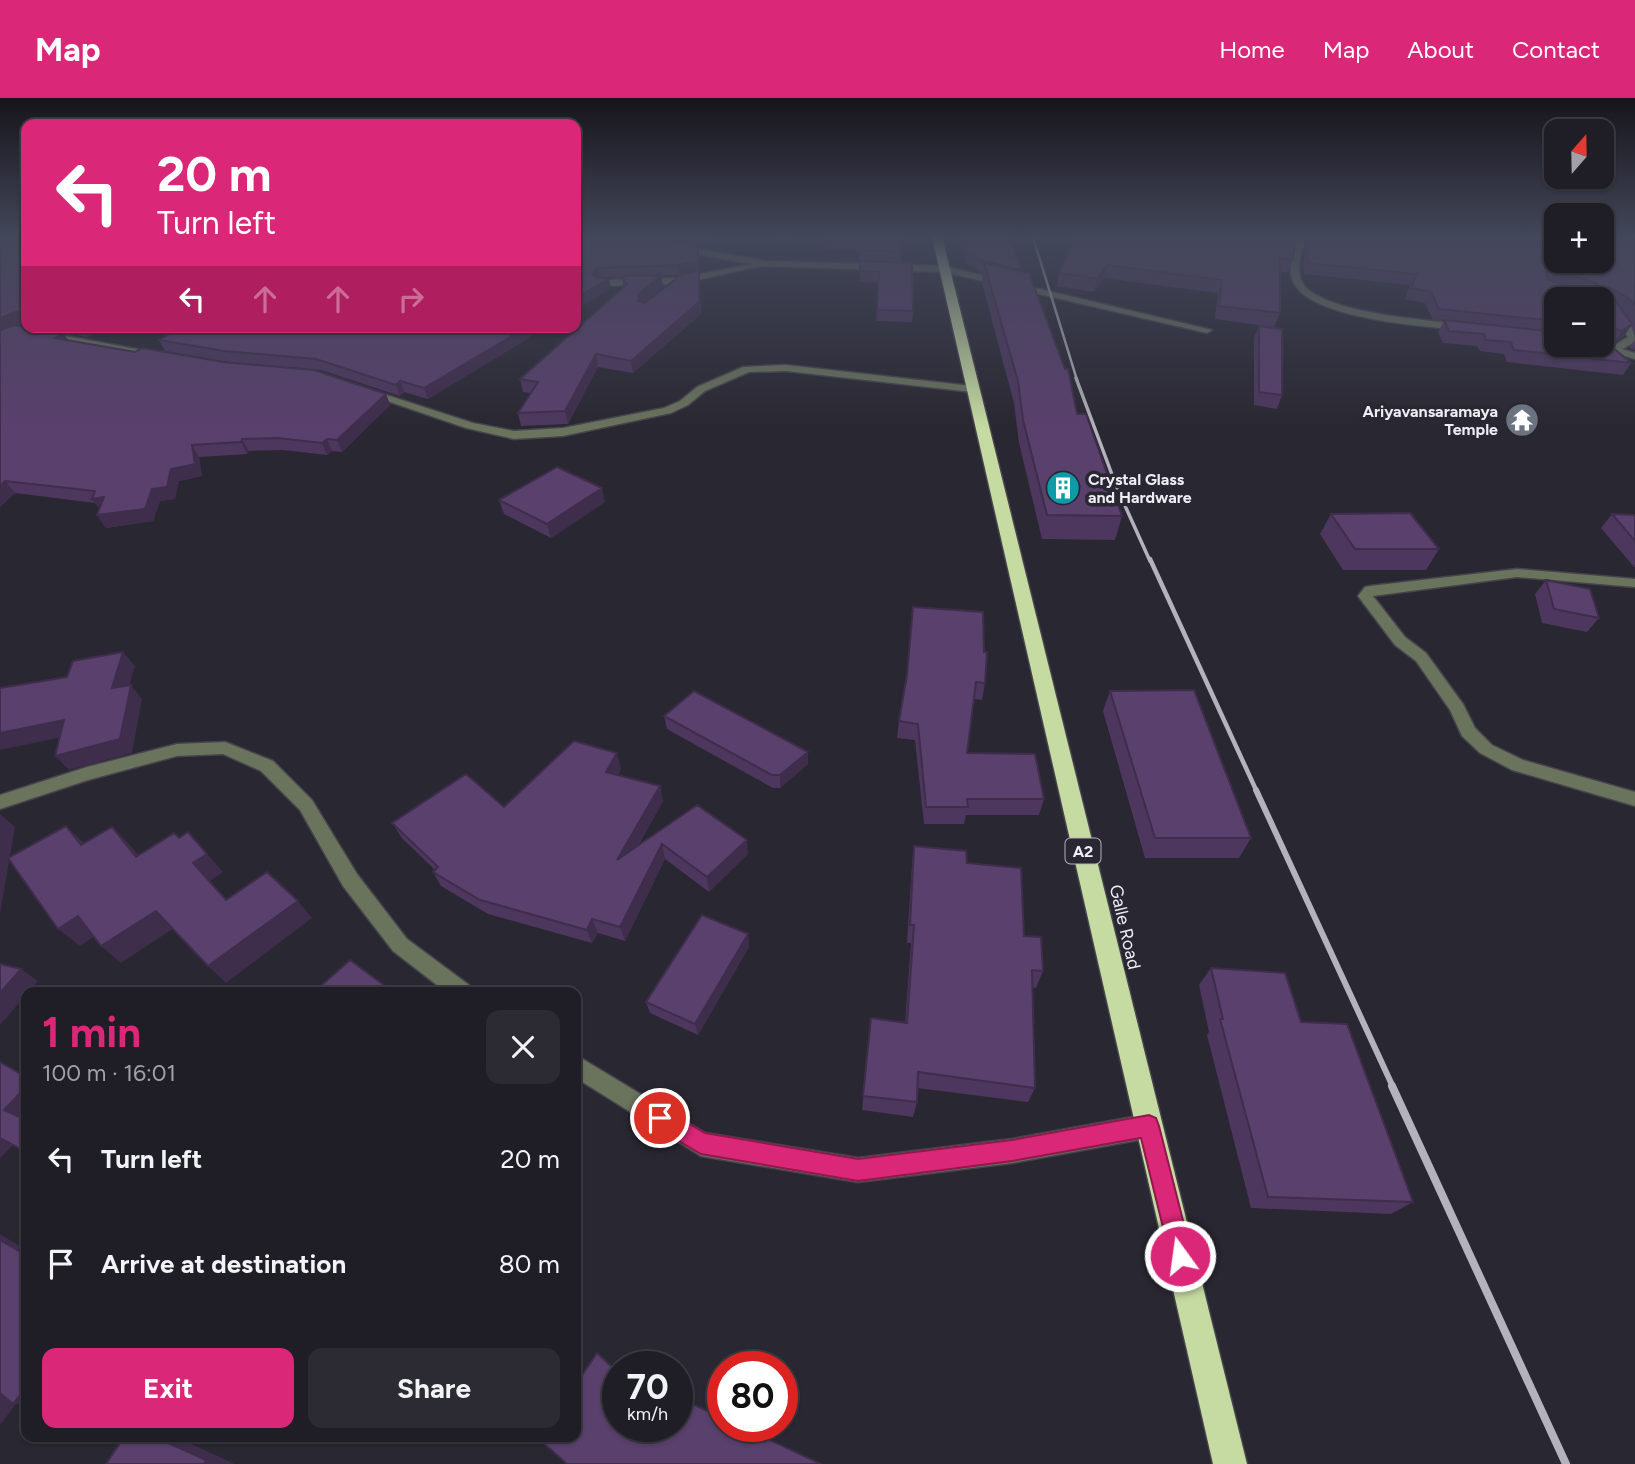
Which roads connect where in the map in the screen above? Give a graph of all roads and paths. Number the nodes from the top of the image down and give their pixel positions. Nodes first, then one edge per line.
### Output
1 (951, 301) edge
2 (1079, 301) edge
3 (1322, 301) edge
4 (1614, 310) edge
5 (1479, 329) edge
6 (1207, 330) dead end
7 (33, 333) edge
8 (1614, 349) edge
9 (1614, 350) edge
10 (1635, 356) edge
11 (165, 357) edge
12 (355, 388) edge
13 (972, 389) junction
14 (1635, 583) edge
15 (1635, 799) edge
16 (0, 802) edge
17 (456, 987) edge
18 (581, 1069) edge
19 (1149, 1126) junction
20 (1230, 1464) edge

1 - 13 highway, Galle Road / A2
2 - 6 street
3 - 5 street
4 - 8 street
7 - 11 street
9 - 10 street
12 - 13 street
13 - 19 highway, Galle Road / A2
14 - 15 street
16 - 17 street
18 - 19 street
19 - 20 highway, Galle Road / A2

